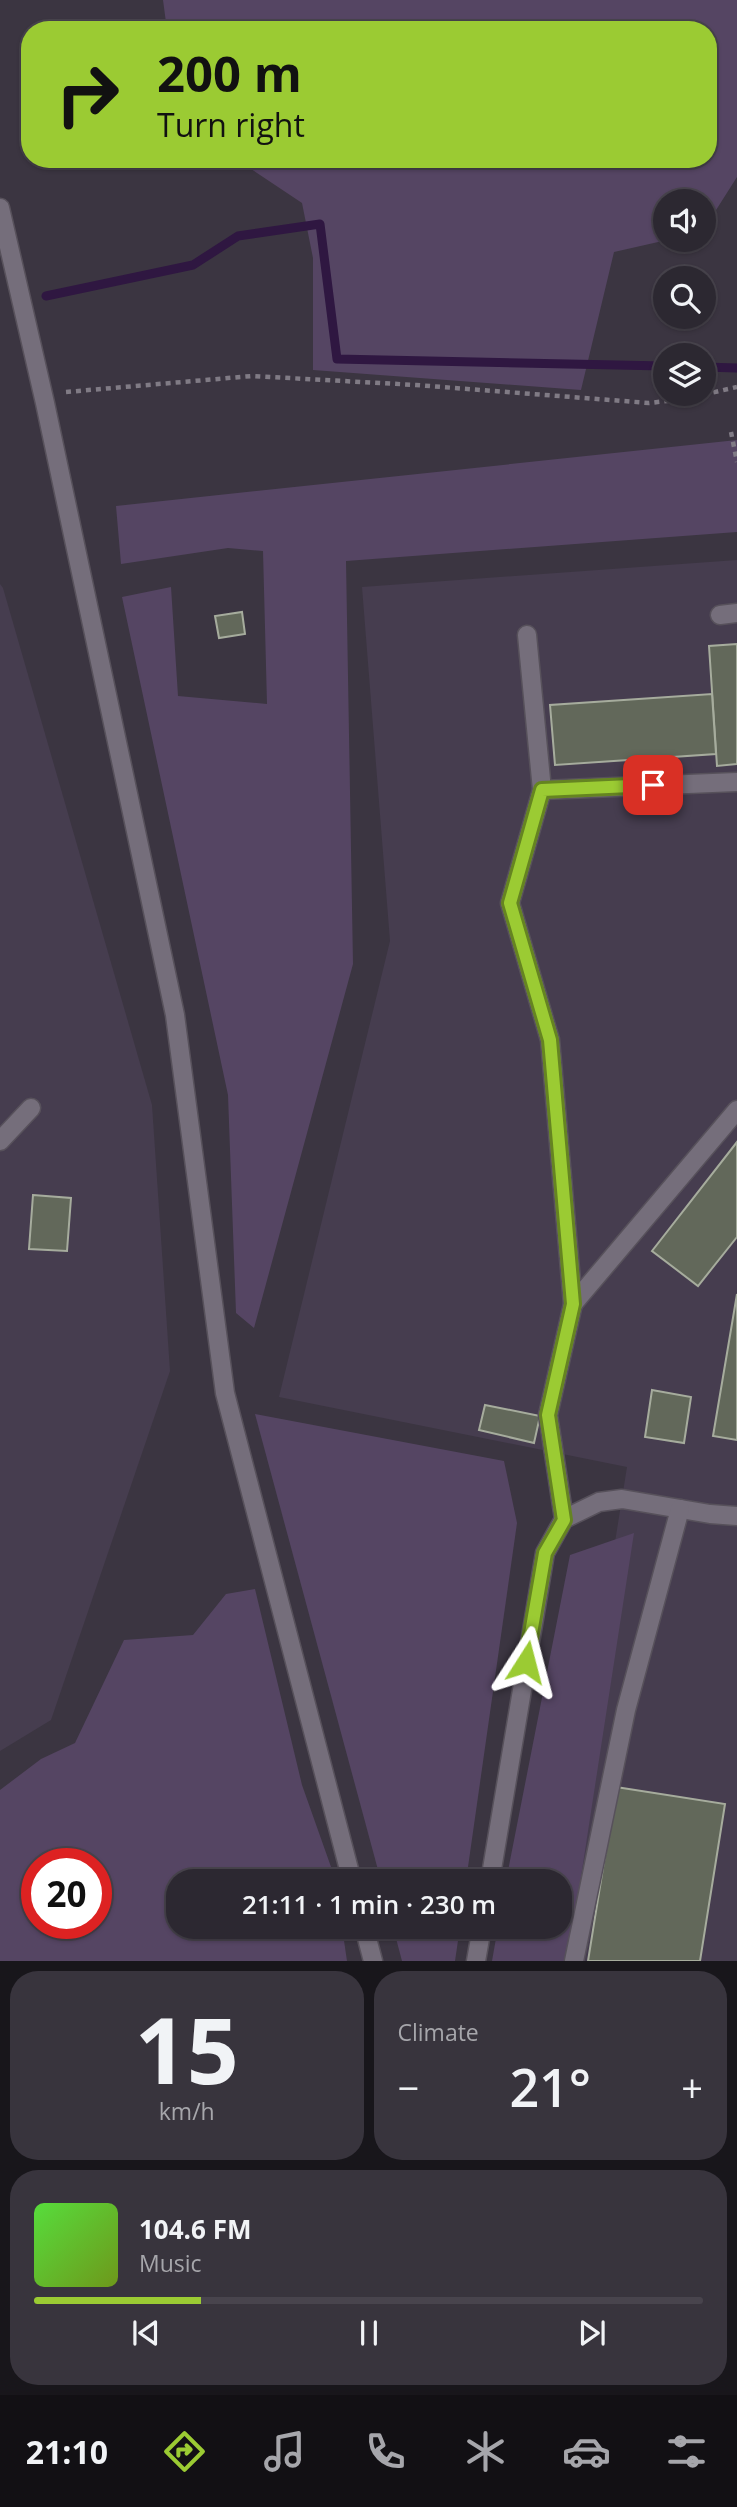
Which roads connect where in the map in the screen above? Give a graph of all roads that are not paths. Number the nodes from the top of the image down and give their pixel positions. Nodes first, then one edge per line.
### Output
1 (0, 208) edge
2 (527, 635) dead end
3 (737, 782) edge
4 (542, 790) junction
5 (31, 1108) dead end
6 (737, 1110) edge
7 (0, 1141) edge
8 (573, 1304) junction
9 (680, 1509) junction
10 (737, 1516) edge
11 (564, 1520) junction
12 (349, 1869) edge
13 (492, 1869) edge
14 (367, 1939) edge
15 (480, 1939) edge
16 (373, 1961) edge
17 (476, 1961) edge
18 (574, 1961) edge

1 - 12 lane
2 - 4 lane
3 - 4 lane
4 - 8 lane
5 - 7 lane
6 - 8 lane
8 - 11 lane
9 - 10 lane
9 - 11 lane
9 - 18 lane
11 - 13 lane
14 - 16 lane
15 - 17 lane

